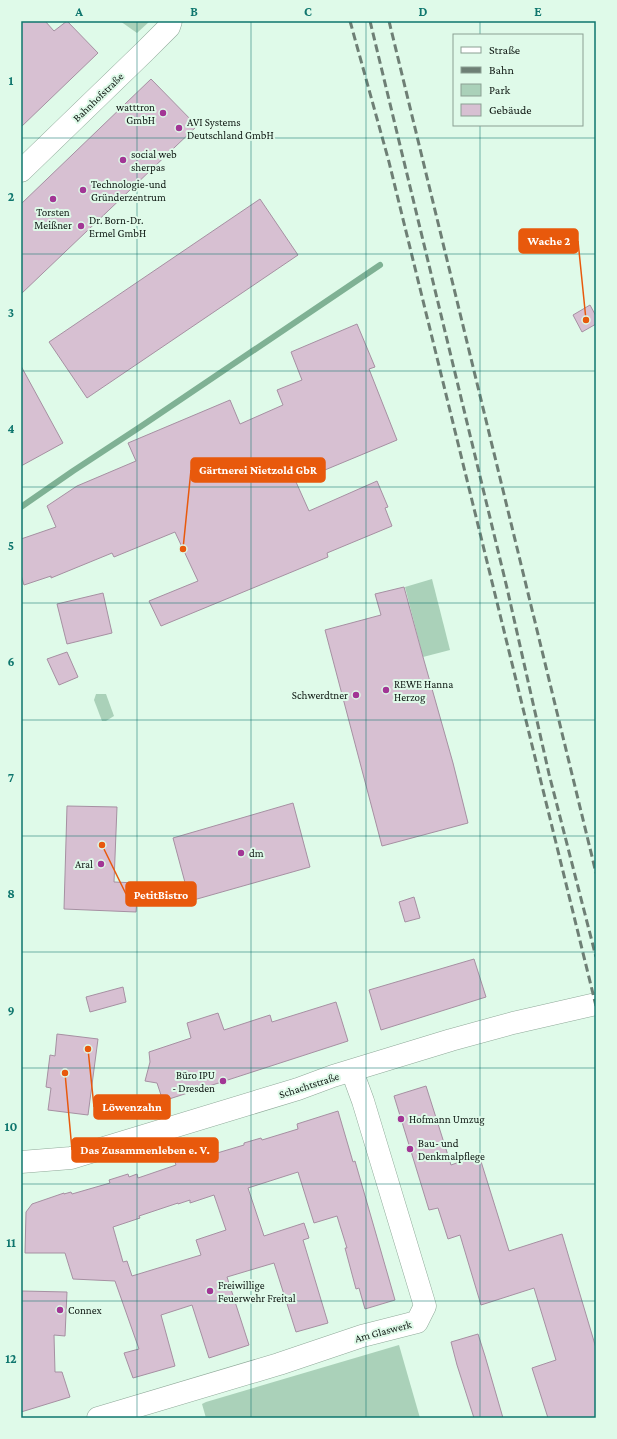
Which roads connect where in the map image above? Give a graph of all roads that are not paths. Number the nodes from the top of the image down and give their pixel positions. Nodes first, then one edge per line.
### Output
1 (171, 21) edge
2 (21, 170) edge
3 (596, 1004) edge
4 (352, 1071) junction
5 (21, 1162) edge
6 (98, 1418) edge

1 - 2 street, Bahnhofstraße
3 - 4 street, Schachtstraße
4 - 5 street, Schachtstraße
4 - 6 street, Am Glaswerk

